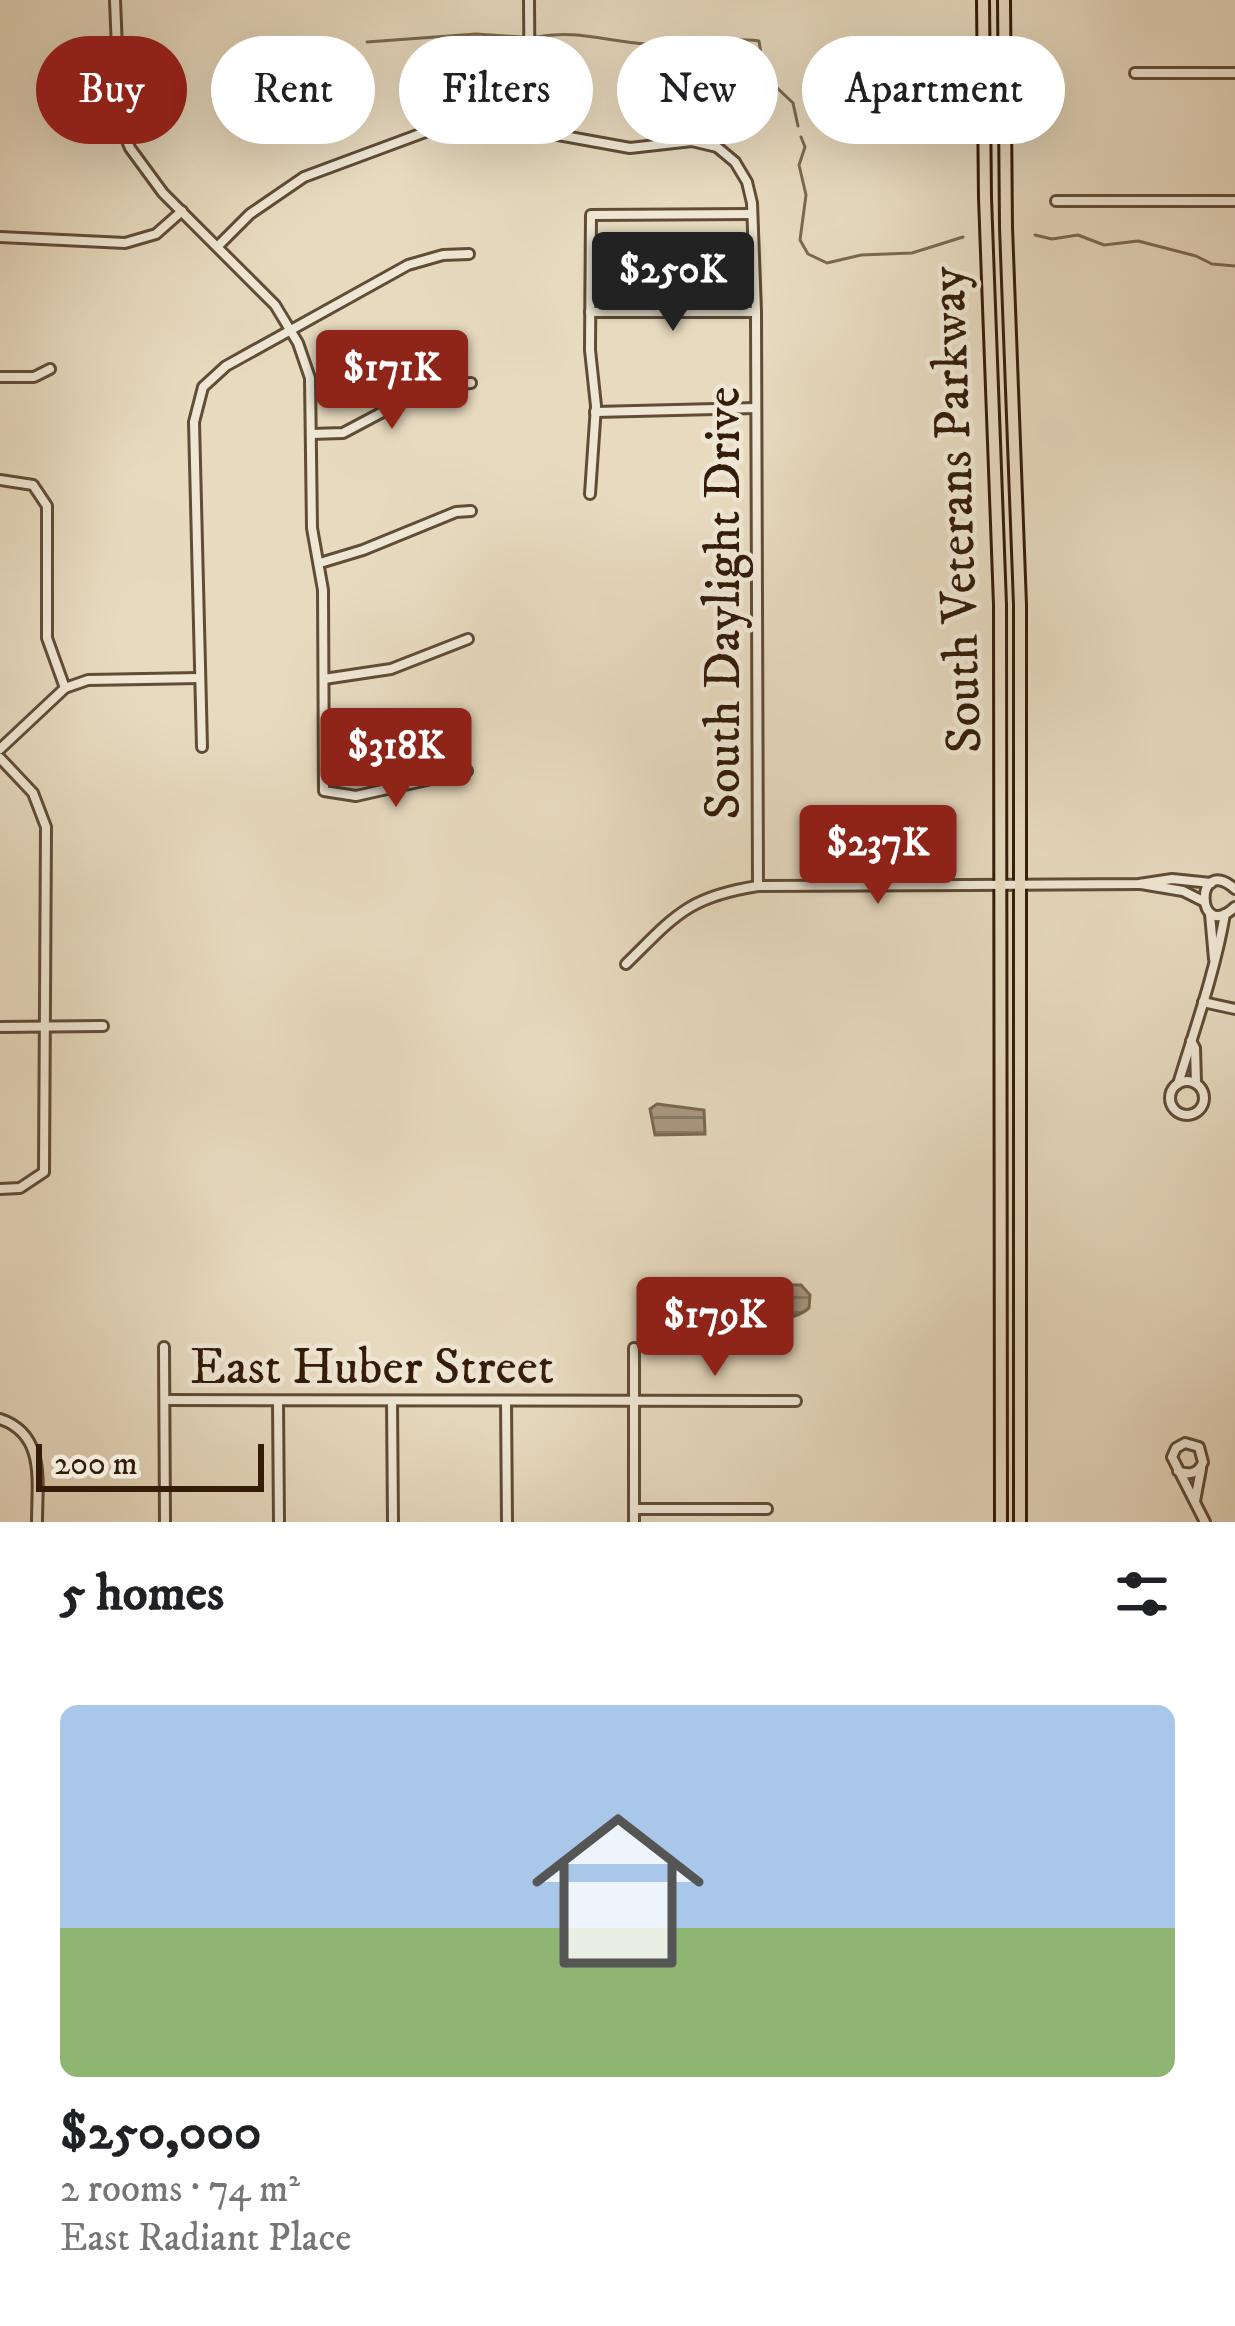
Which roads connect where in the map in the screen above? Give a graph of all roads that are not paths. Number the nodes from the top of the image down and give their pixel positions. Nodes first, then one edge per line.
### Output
1 (115, 0) edge
2 (530, 0) edge
3 (983, 0) edge
4 (1004, 0) edge
5 (530, 36) edge
6 (1135, 73) dead end
7 (1235, 73) edge
8 (399, 139) edge
9 (593, 142) edge
10 (1056, 201) dead end
11 (1235, 201) edge
12 (182, 211) junction
13 (752, 214) junction
14 (0, 237) edge
15 (218, 246) junction
16 (469, 254) dead end
17 (590, 312) junction
18 (756, 312) junction
19 (292, 331) junction
20 (50, 369) dead end
21 (0, 377) edge
22 (471, 383) dead end
23 (757, 408) junction
24 (596, 412) junction
25 (311, 434) junction
26 (0, 480) edge
27 (590, 494) dead end
28 (471, 511) dead end
29 (320, 563) junction
30 (468, 639) dead end
31 (200, 678) junction
32 (324, 679) junction
33 (65, 688) junction
34 (202, 747) dead end
35 (0, 754) edge
36 (467, 771) dead end
37 (1001, 883) junction
38 (1211, 883) junction
39 (1022, 884) junction
40 (1139, 884) junction
41 (758, 886) junction
42 (1235, 887) edge
43 (1203, 901) junction
44 (1235, 907) edge
45 (1210, 913) junction
46 (1226, 914) junction
47 (1214, 960) junction
48 (626, 964) dead end
49 (1203, 1002) junction
50 (1235, 1009) edge
51 (103, 1026) dead end
52 (0, 1027) edge
53 (47, 1027) junction
54 (1191, 1042) junction
55 (1196, 1083) junction
56 (1178, 1084) junction
57 (0, 1189) edge
58 (164, 1346) dead end
59 (634, 1348) dead end
60 (165, 1400) junction
61 (278, 1401) junction
62 (392, 1401) junction
63 (506, 1401) junction
64 (633, 1401) junction
65 (796, 1401) dead end
66 (0, 1419) edge
67 (1201, 1467) junction
68 (1178, 1471) junction
69 (1195, 1503) junction
70 (634, 1509) junction
71 (767, 1509) dead end
72 (38, 1522) edge
73 (165, 1522) edge
74 (279, 1522) edge
75 (393, 1522) edge
76 (507, 1522) edge
77 (634, 1522) edge
78 (1001, 1522) edge
79 (1020, 1522) edge
80 (1205, 1522) edge

1 - 12 street
2 - 5 street
3 - 37 highway, South Veterans Parkway
4 - 39 highway, South Veterans Parkway
6 - 7 street
8 - 15 street, South Daylight Drive
9 - 13 street, South Daylight Drive
10 - 11 street
12 - 14 street
12 - 15 street
13 - 17 street
13 - 18 street, South Daylight Drive
15 - 19 street
16 - 19 street
17 - 18 street
17 - 24 street
18 - 23 street, South Daylight Drive
19 - 25 street
19 - 31 street
20 - 21 street
22 - 25 street
23 - 24 street
23 - 41 street, South Daylight Drive
24 - 27 street
25 - 29 street
26 - 33 street
28 - 29 street
29 - 32 street
30 - 32 street
31 - 33 street
31 - 34 street
32 - 36 street
33 - 35 street
35 - 53 street
37 - 39 street
37 - 41 street
37 - 78 highway, South Veterans Parkway
38 - 40 street
38 - 42 street
38 - 43 street
39 - 40 street
39 - 79 highway, South Veterans Parkway
40 - 43 street
41 - 48 street
43 - 45 street
44 - 46 street
45 - 46 street
45 - 47 street
46 - 47 street
47 - 49 street
49 - 50 street
49 - 54 street
51 - 53 street
52 - 53 street
53 - 57 street
54 - 55 street
54 - 56 street
55 - 56 street
55 - 56 street
58 - 60 street
59 - 64 street
60 - 61 street, East Huber Street
60 - 73 street
61 - 62 street, East Huber Street
61 - 74 street
62 - 63 street, East Huber Street
62 - 75 street
63 - 64 street, East Huber Street
63 - 76 street
64 - 65 street, East Huber Street
64 - 70 street
66 - 72 street
67 - 68 street
67 - 68 street
67 - 69 street
68 - 69 street
69 - 80 street
70 - 71 street
70 - 77 street

